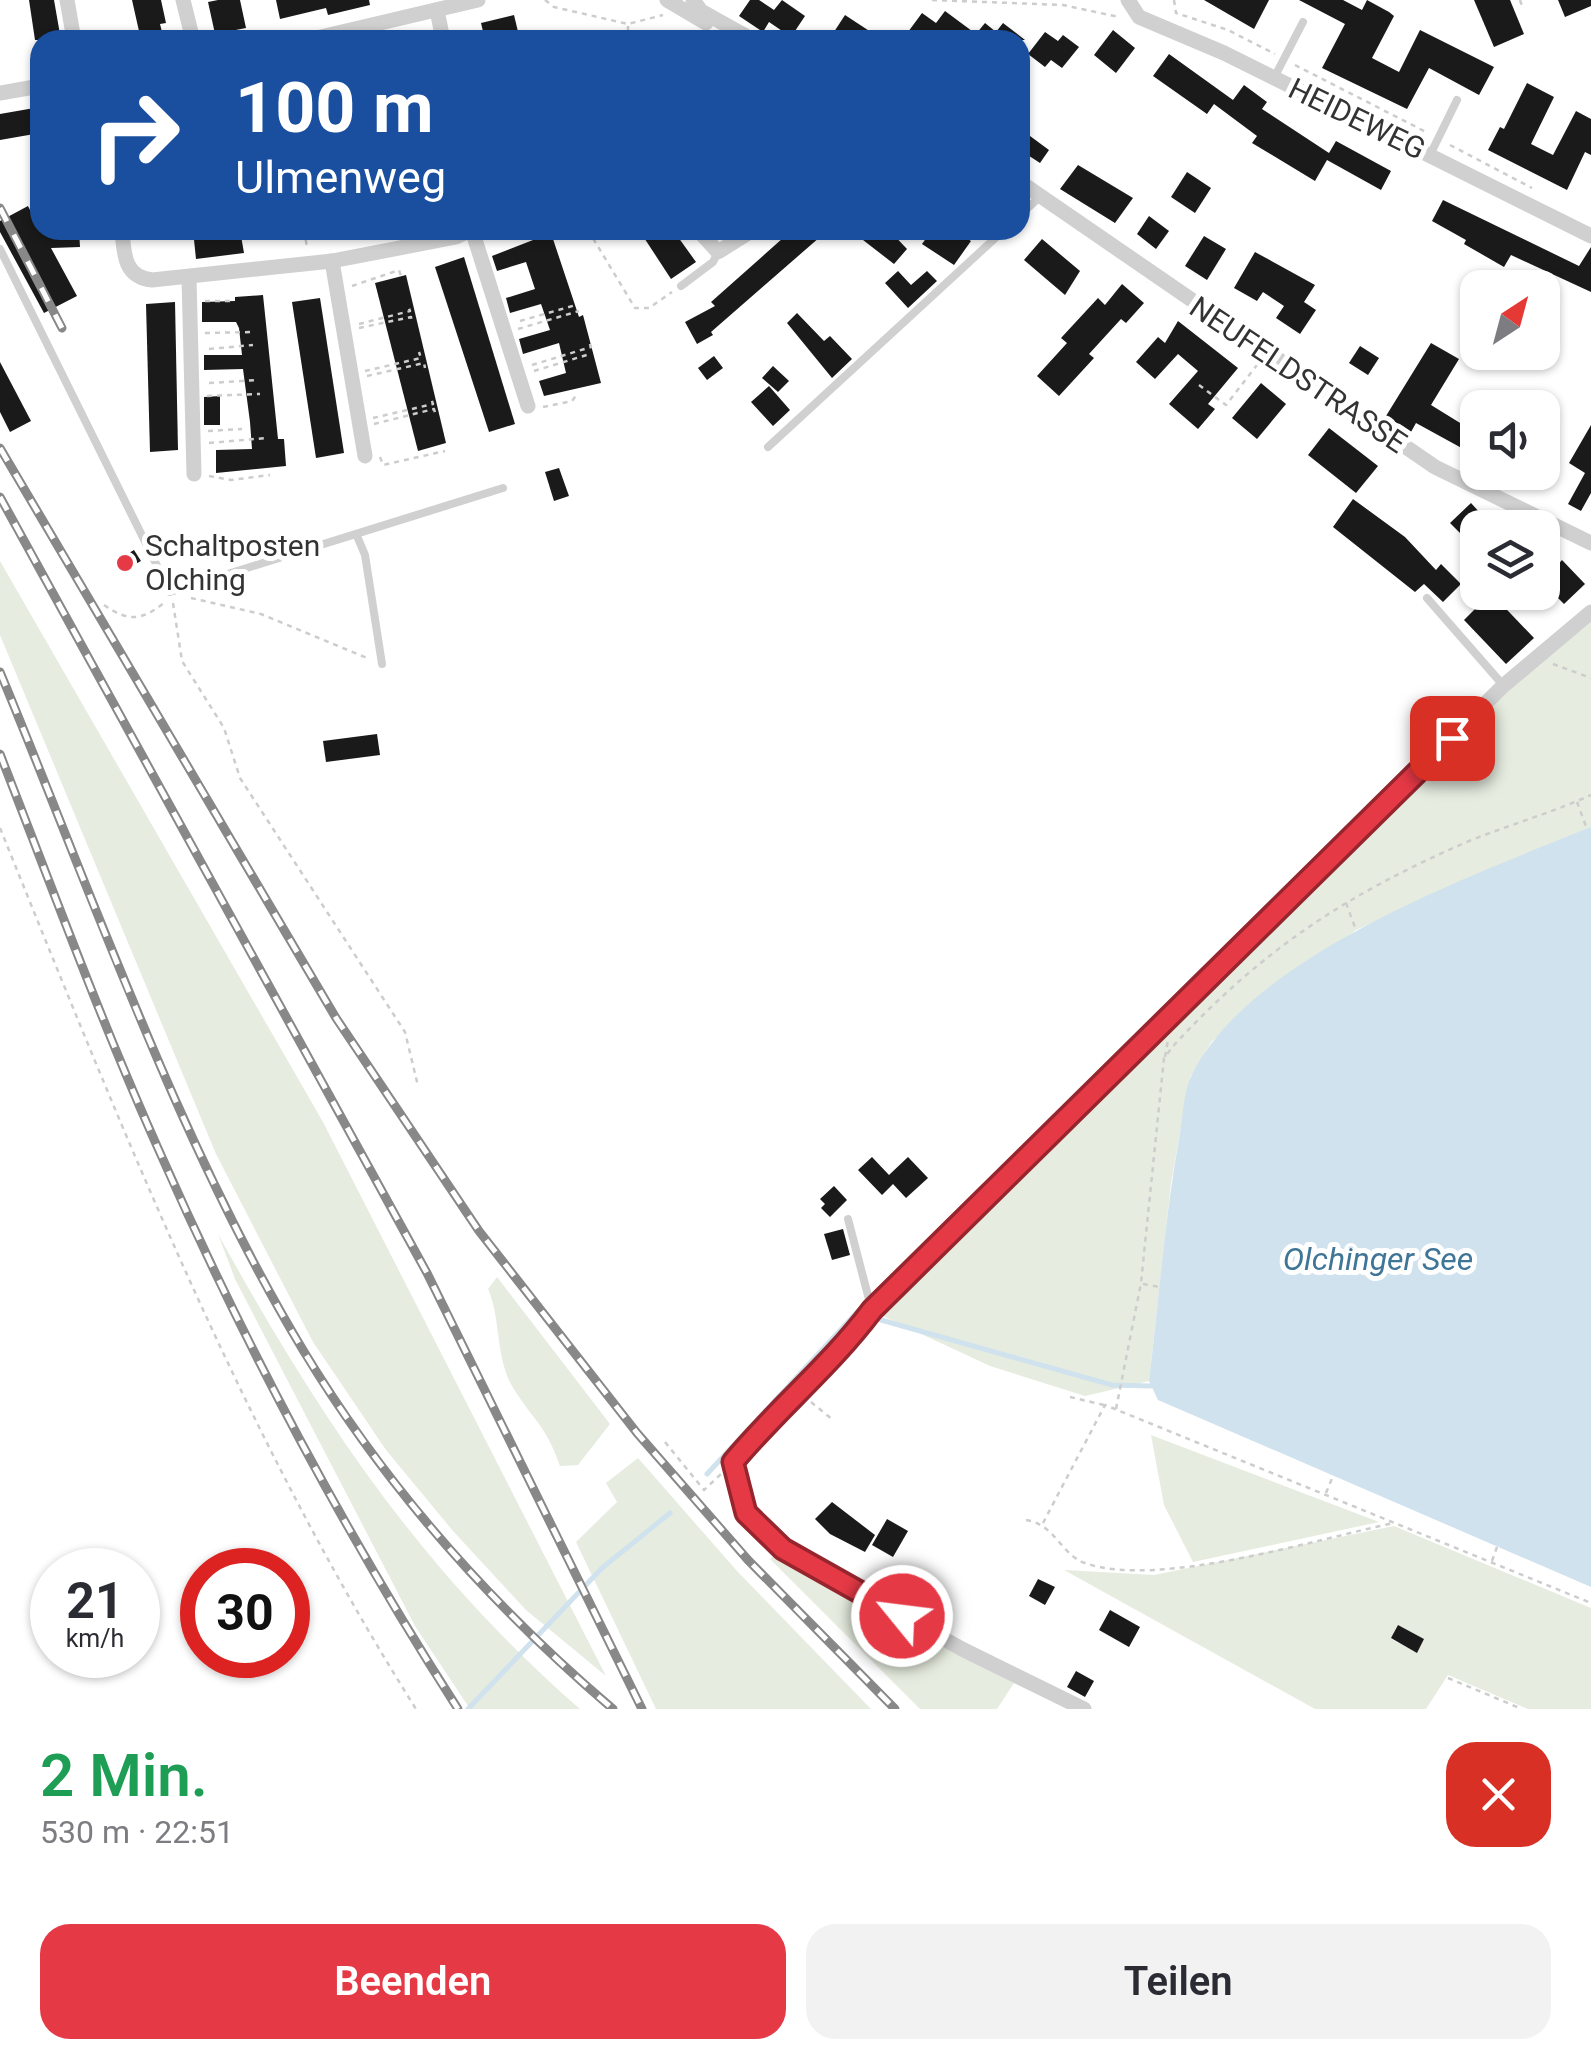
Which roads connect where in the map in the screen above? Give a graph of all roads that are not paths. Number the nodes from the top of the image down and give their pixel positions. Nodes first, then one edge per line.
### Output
1 (66, 0) edge
2 (183, 0) edge
3 (478, 0) edge
4 (1128, 0) edge
5 (679, 2) edge
6 (437, 10) junction
7 (1303, 22) dead end
8 (72, 30) edge
9 (190, 30) edge
10 (351, 30) edge
11 (440, 30) edge
12 (731, 30) edge
13 (1274, 78) junction
14 (30, 88) edge
15 (0, 92) edge
16 (1457, 100) dead end
17 (1430, 155) junction
18 (1030, 188) edge
19 (1042, 195) junction
20 (1030, 206) edge
21 (1590, 232) edge
22 (124, 240) edge
23 (440, 240) edge
24 (475, 240) edge
25 (707, 240) edge
26 (737, 240) edge
27 (993, 240) edge
28 (0, 249) edge
29 (718, 252) junction
30 (332, 261) junction
31 (189, 278) junction
32 (681, 286) road end
33 (528, 406) road end
34 (768, 447) dead end
35 (364, 456) road end
36 (194, 474) road end
37 (503, 488) dead end
38 (358, 536) junction
39 (1591, 543) edge
40 (1426, 598) dead end
41 (1591, 612) edge
42 (382, 664) road end
43 (1503, 686) junction
44 (848, 1219) dead end
45 (872, 1310) junction
46 (1084, 1709) edge

1 - 8 street
2 - 9 street
3 - 6 street
4 - 13 street, HEIDEWEG
5 - 12 street
6 - 10 street
6 - 11 street
7 - 13 lane
13 - 17 street, HEIDEWEG
14 - 15 street
16 - 17 lane
17 - 21 street, HEIDEWEG
18 - 19 street, NEUFELDSTRASSE
19 - 20 lane
19 - 39 street, NEUFELDSTRASSE
22 - 31 street
23 - 30 street
24 - 33 street
25 - 29 street
26 - 29 street
27 - 34 lane
28 - 38 lane
29 - 32 lane
30 - 31 street
30 - 35 street
31 - 36 street
37 - 38 lane
38 - 42 lane
40 - 43 lane
41 - 43 street
43 - 45 street
44 - 45 lane
45 - 46 street

